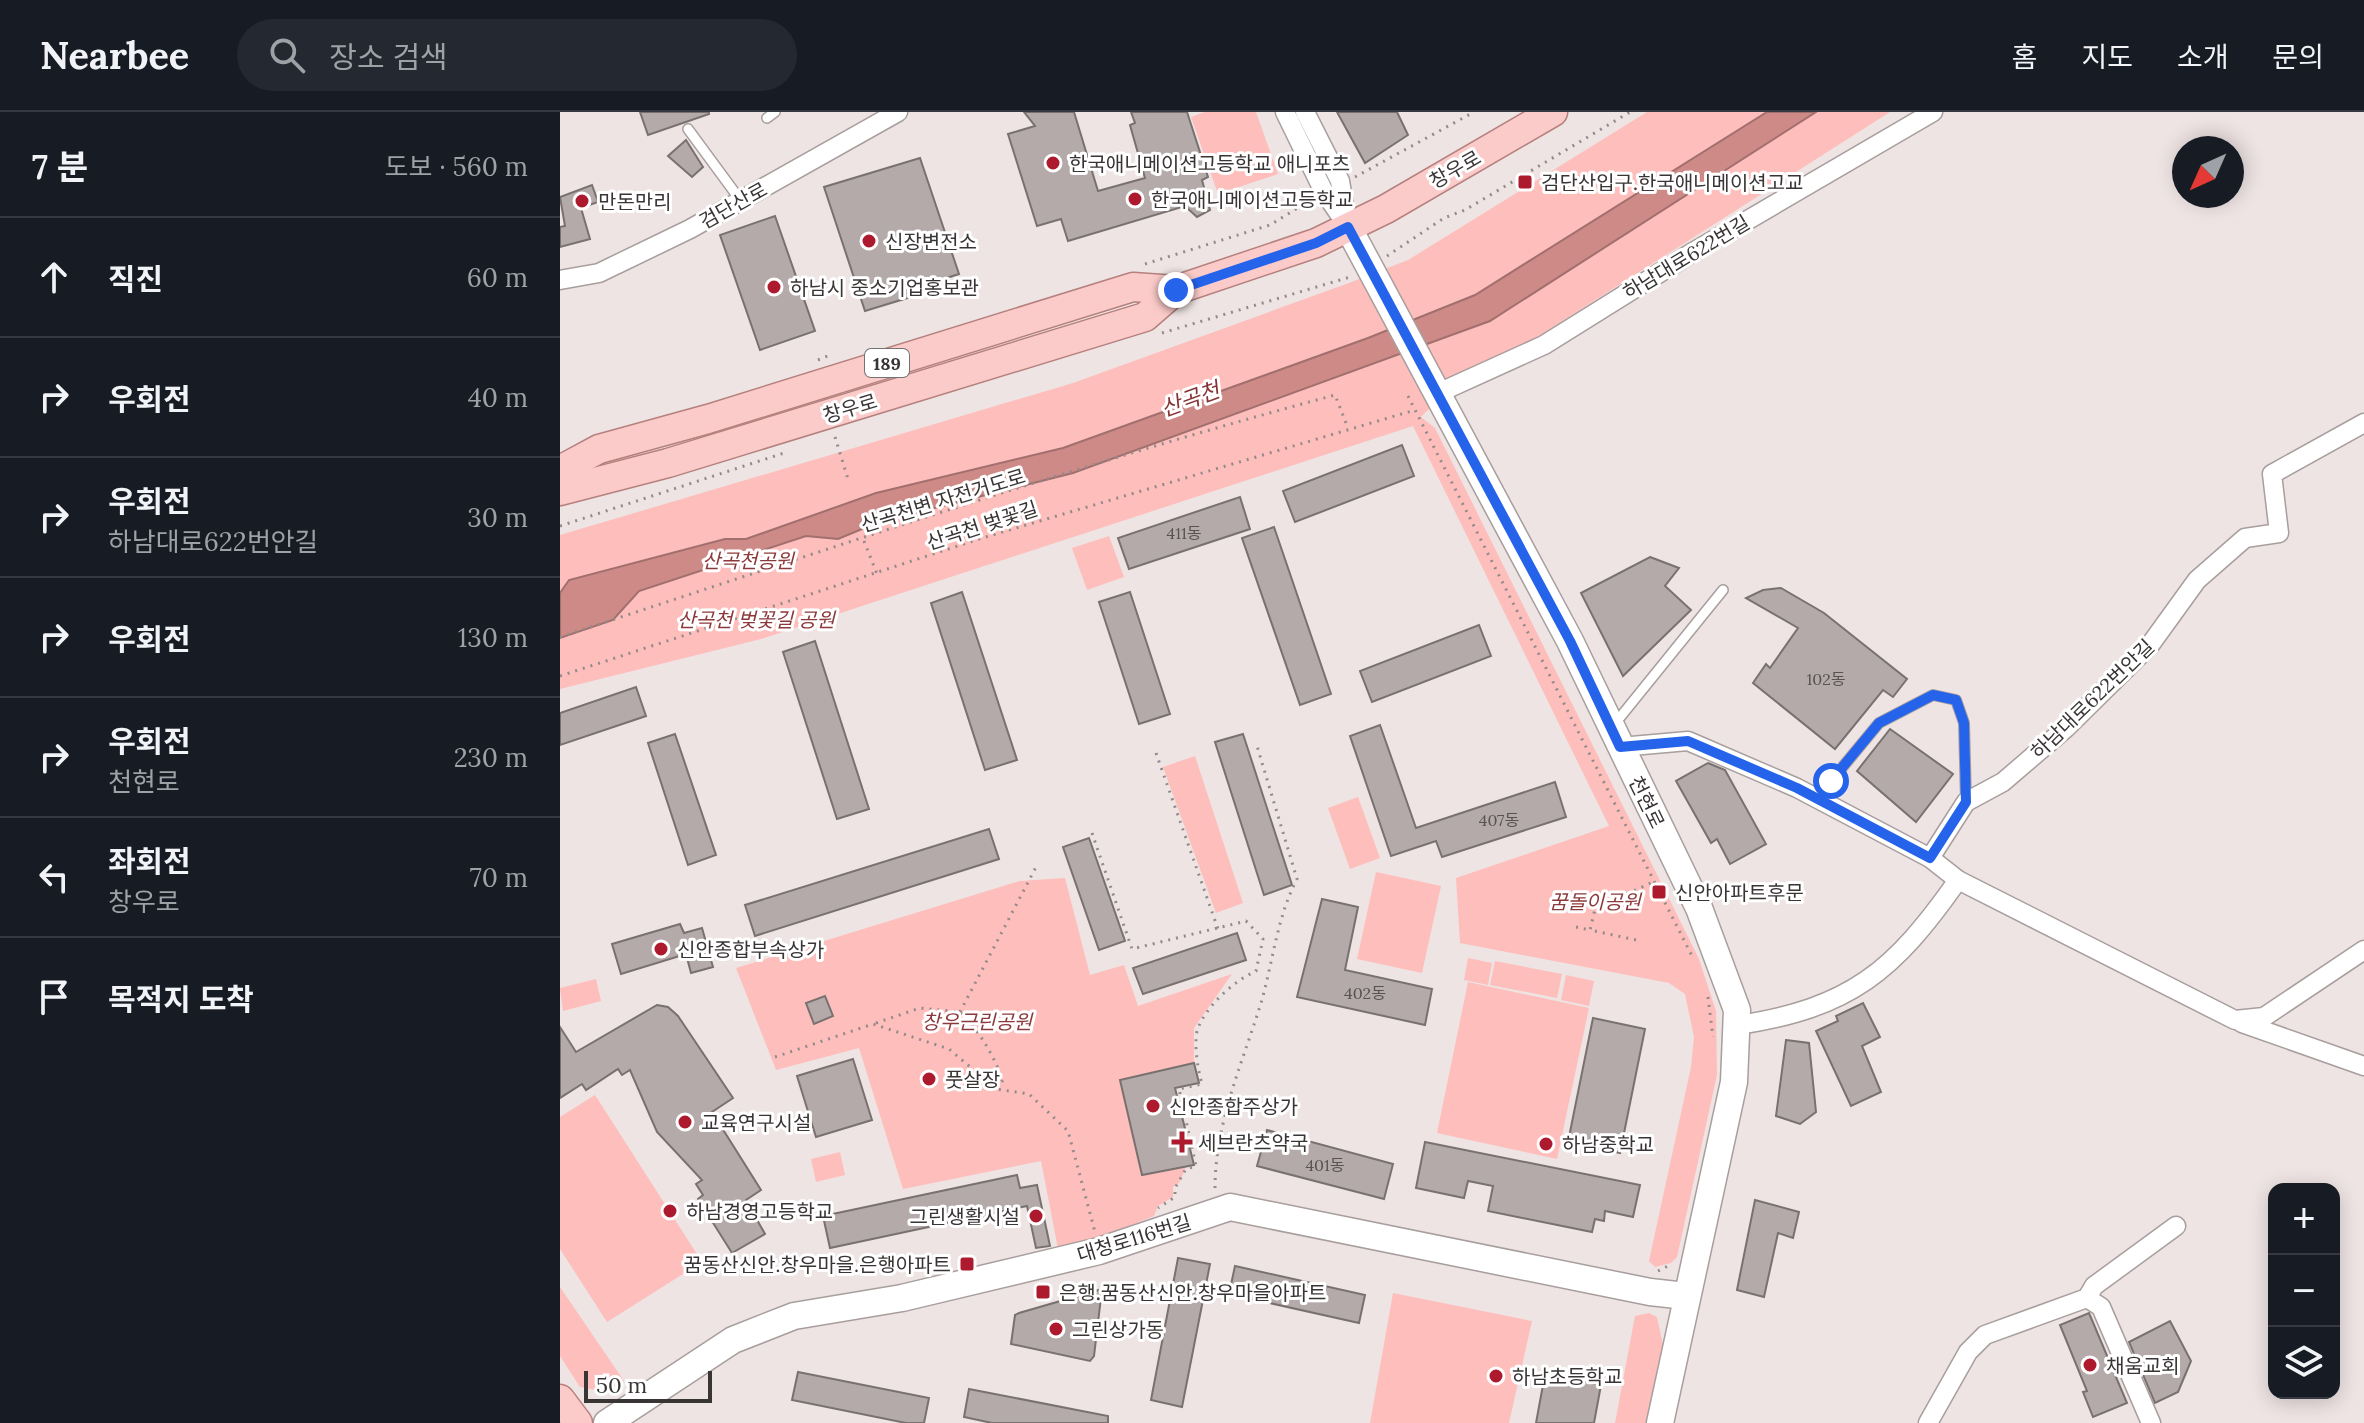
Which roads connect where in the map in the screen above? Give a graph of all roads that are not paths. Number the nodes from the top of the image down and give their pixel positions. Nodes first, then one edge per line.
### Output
1 (898, 112) edge
2 (1285, 112) edge
3 (1305, 112) edge
4 (1553, 112) edge
5 (1933, 112) edge
6 (688, 129) dead end
7 (741, 201) junction
8 (1348, 227) junction
9 (560, 280) edge
10 (1176, 290) junction
11 (1426, 402) junction
12 (2364, 423) edge
13 (599, 449) junction
14 (560, 452) edge
15 (668, 463) junction
16 (560, 470) edge
17 (560, 491) edge
18 (560, 509) edge
19 (1723, 590) dead end
20 (1616, 738) junction
21 (1831, 781) dead end
22 (1966, 802) junction
23 (1930, 858) junction
24 (1958, 880) junction
25 (2364, 950) edge
26 (2235, 1020) junction
27 (1738, 1025) junction
28 (2364, 1066) edge
29 (2176, 1226) dead end
30 (1686, 1296) junction
31 (2087, 1298) junction
32 (560, 1399) edge
33 (578, 1423) edge
34 (607, 1423) edge
35 (1660, 1423) edge
36 (1928, 1423) edge
37 (2151, 1423) edge

1 - 7 street, 검단산로
2 - 8 street
3 - 8 street
4 - 8 main road, 창우로 / 189
5 - 11 street, 하남대로622번길
6 - 7 lane
7 - 9 street, 검단산로
8 - 10 main road, 창우로 / 189
8 - 11 main road, 천현로
10 - 13 main road, 창우로 / 189
10 - 15 main road, 창우로 / 189
11 - 20 main road, 천현로
12 - 22 street, 하남대로622번안길
13 - 14 main road
13 - 16 main road, 창우로 / 189
15 - 17 main road, 창우로 / 189
15 - 18 main road
19 - 20 lane
20 - 23 street
20 - 27 main road, 천현로
21 - 22 lane
22 - 23 street, 하남대로622번안길
23 - 24 street
24 - 26 street
24 - 27 street
25 - 26 street
26 - 28 street
27 - 30 main road, 천현로
29 - 31 street
30 - 34 main road, 대청로116번길
30 - 35 main road, 천현로
31 - 36 street
31 - 37 street
32 - 33 main road

